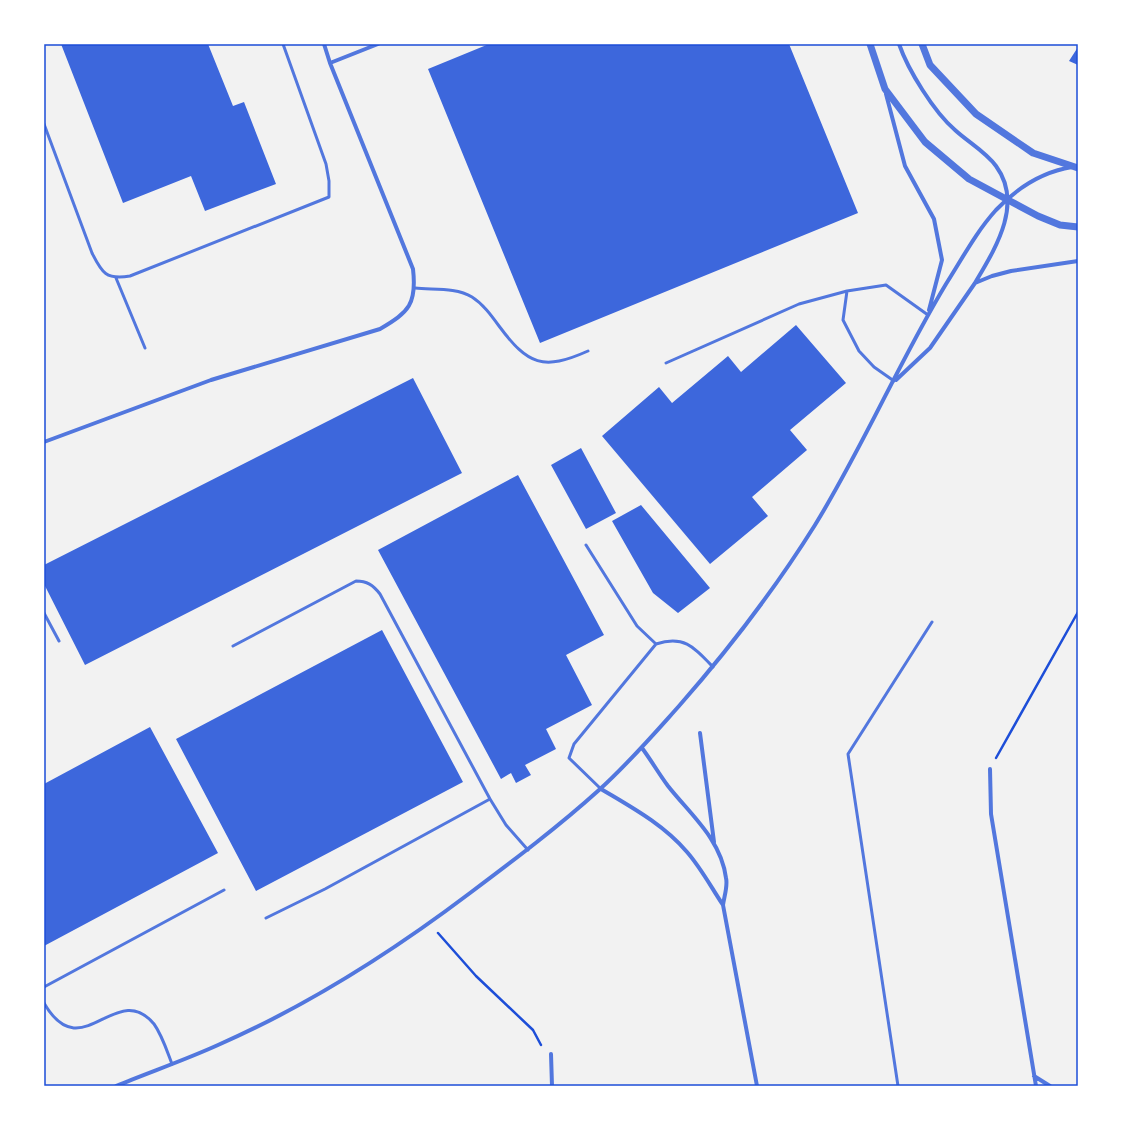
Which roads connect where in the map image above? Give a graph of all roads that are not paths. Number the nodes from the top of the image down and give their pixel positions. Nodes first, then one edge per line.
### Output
1 (283, 44) edge
2 (324, 44) edge
3 (378, 44) edge
4 (870, 44) edge
5 (899, 44) edge
6 (922, 44) edge
7 (330, 63) junction
8 (885, 89) junction
9 (44, 124) edge
10 (1076, 167) edge
11 (1008, 200) junction
12 (1078, 227) edge
13 (1078, 261) edge
14 (116, 278) junction
15 (976, 283) junction
16 (415, 288) junction
17 (847, 291) junction
18 (928, 315) junction
19 (145, 348) dead end
20 (588, 351) dead end
21 (666, 363) dead end
22 (894, 381) junction
23 (44, 442) edge
24 (586, 545) dead end
25 (44, 613) edge
26 (932, 622) dead end
27 (59, 641) dead end
28 (656, 644) junction
29 (233, 646) dead end
30 (713, 667) junction
31 (700, 733) dead end
32 (642, 748) junction
33 (990, 769) road end
34 (601, 789) junction
35 (490, 799) junction
36 (714, 842) junction
37 (528, 850) junction
38 (224, 890) dead end
39 (723, 905) junction
40 (266, 918) dead end
41 (44, 987) edge
42 (44, 1002) edge
43 (551, 1054) road end
44 (172, 1064) junction
45 (1034, 1076) junction
46 (116, 1086) edge
47 (552, 1086) edge
48 (757, 1086) edge
49 (898, 1086) edge
50 (1036, 1086) edge
51 (1050, 1086) edge

1 - 14 lane
2 - 7 street
3 - 7 street
4 - 8 street
5 - 11 street
6 - 10 street
7 - 16 street
8 - 11 street
8 - 18 street
9 - 14 lane
10 - 11 street
11 - 12 street
11 - 15 street
11 - 18 street
13 - 15 street
14 - 19 lane
15 - 22 street
16 - 20 lane
16 - 23 street
17 - 18 lane
17 - 21 lane
17 - 22 lane
18 - 22 street
22 - 30 street
24 - 28 lane
25 - 27 lane
26 - 49 lane
28 - 30 lane
28 - 34 lane
29 - 35 lane
30 - 32 street
31 - 36 street
32 - 34 street
32 - 36 street
33 - 45 street
34 - 37 street
34 - 39 street
35 - 37 lane
35 - 40 lane
36 - 39 street
37 - 44 street
38 - 41 lane
39 - 48 street
42 - 44 lane
43 - 47 street
44 - 46 street
45 - 50 street
45 - 51 street

